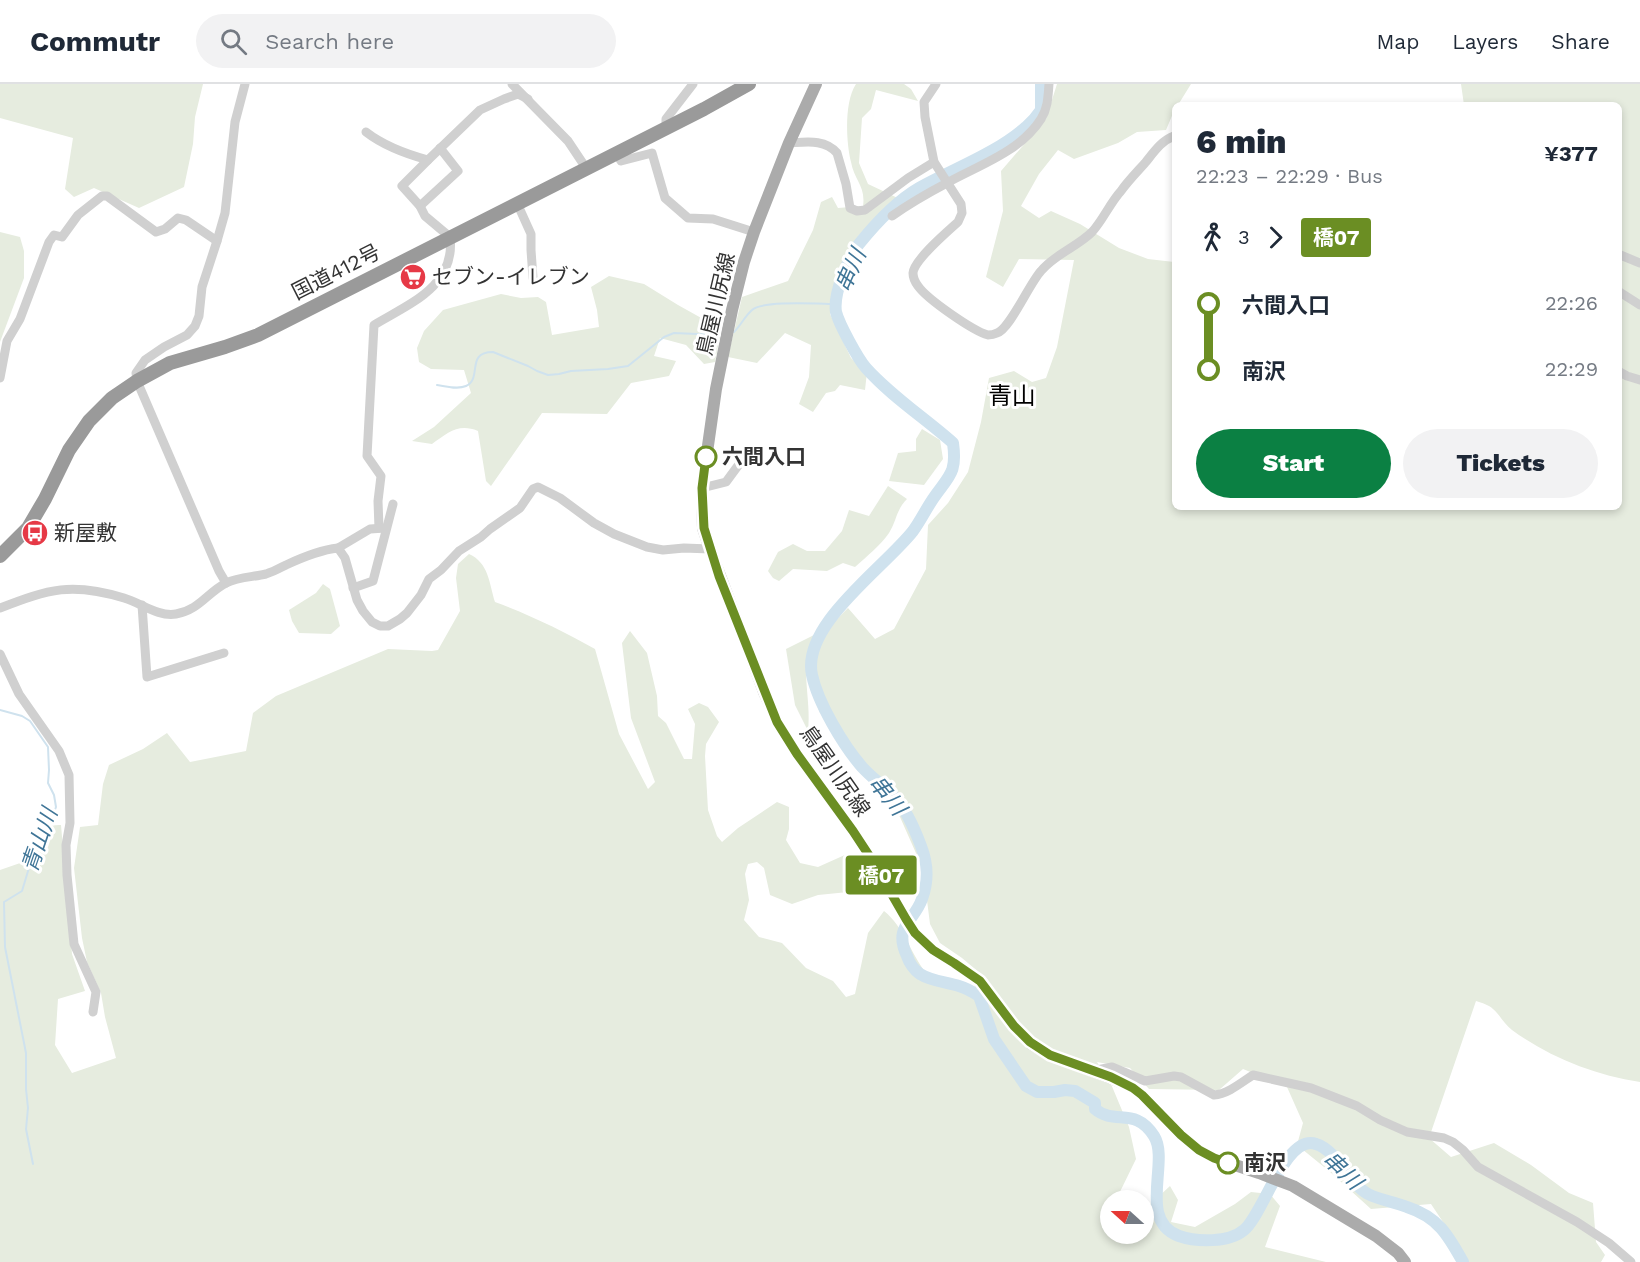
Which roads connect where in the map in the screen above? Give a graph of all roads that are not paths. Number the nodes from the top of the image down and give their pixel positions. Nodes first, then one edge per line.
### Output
1 (245, 84) edge
2 (512, 84) edge
3 (693, 84) edge
4 (749, 84) edge
5 (816, 84) edge
6 (936, 84) edge
7 (1049, 84) edge
8 (528, 99) junction
9 (666, 129) junction
10 (366, 132) dead end
11 (1172, 137) edge
12 (789, 142) junction
13 (440, 148) junction
14 (616, 152) junction
15 (428, 160) junction
16 (935, 165) junction
17 (586, 168) junction
18 (947, 181) junction
19 (517, 203) junction
20 (420, 206) junction
21 (892, 216) dead end
22 (754, 232) junction
23 (450, 237) junction
24 (217, 241) junction
25 (1622, 256) edge
26 (1640, 263) edge
27 (533, 278) dead end
28 (1622, 294) edge
29 (1640, 305) edge
30 (1622, 373) edge
31 (0, 378) edge
32 (1640, 380) edge
33 (137, 381) junction
34 (740, 463) dead end
35 (702, 488) junction
36 (393, 504) dead end
37 (383, 528) junction
38 (338, 548) junction
39 (710, 549) junction
40 (0, 556) edge
41 (226, 582) junction
42 (353, 588) junction
43 (142, 605) junction
44 (0, 608) edge
45 (224, 653) dead end
46 (0, 654) edge
47 (93, 1012) dead end
48 (1092, 1071) junction
49 (1405, 1262) edge
50 (1631, 1262) edge

1 - 24 street
2 - 8 street
3 - 9 street
4 - 9 highway, 国道412号
5 - 12 main road, 鳥屋川尻線
6 - 16 street
7 - 18 street
8 - 13 street
8 - 17 street
9 - 14 highway, 国道412号
10 - 15 street
11 - 18 street
12 - 16 street
12 - 22 main road, 鳥屋川尻線
13 - 15 street
13 - 20 street
14 - 17 highway, 国道412号
14 - 22 street
15 - 20 street
16 - 18 street
17 - 19 highway, 国道412号
18 - 21 street
19 - 23 highway, 国道412号
19 - 27 street
20 - 23 street
22 - 35 main road, 鳥屋川尻線
23 - 33 highway, 国道412号
23 - 37 street
24 - 31 street
24 - 33 street
25 - 26 street
28 - 29 street
30 - 32 street
33 - 40 highway, 国道412号
33 - 41 street
34 - 35 street
35 - 39 main road, 鳥屋川尻線
36 - 37 street
37 - 38 street
37 - 42 street
38 - 41 street
38 - 42 street
39 - 42 street
39 - 48 main road, 鳥屋川尻線
41 - 43 street
43 - 44 street
43 - 45 street
46 - 47 street
48 - 49 main road, 鳥屋川尻線
48 - 50 street

